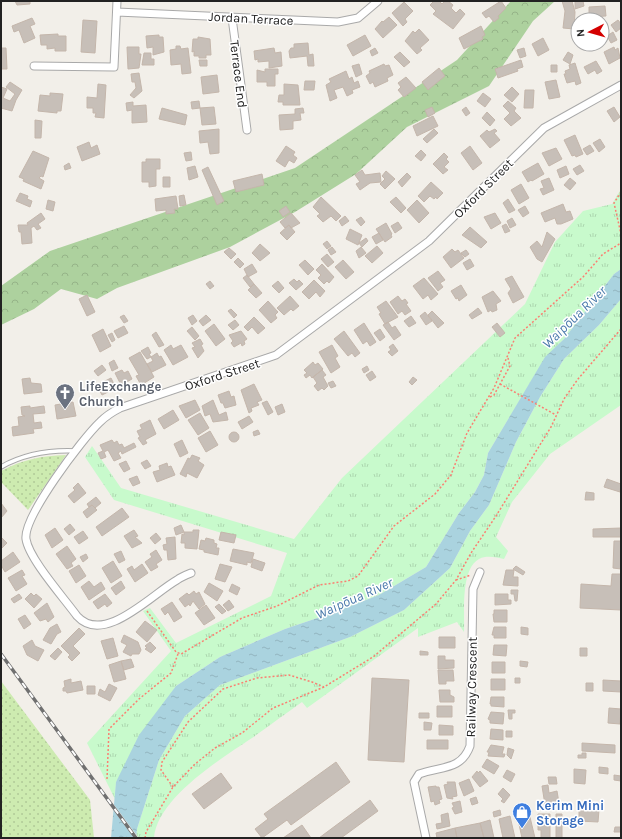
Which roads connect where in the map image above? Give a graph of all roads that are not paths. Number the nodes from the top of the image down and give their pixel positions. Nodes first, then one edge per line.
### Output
1 (117, 1) edge
2 (378, 1) edge
3 (117, 12) junction
4 (232, 18) junction
5 (34, 66) dead end
6 (621, 85) edge
7 (247, 130) dead end
8 (75, 451) junction
9 (1, 467) edge
10 (480, 572) road end
11 (191, 573) dead end
12 (426, 838) edge

1 - 3 street
2 - 4 street, Jordan Terrace
3 - 4 street, Jordan Terrace
3 - 5 street
4 - 7 street, Terrace End
6 - 8 street, Oxford Street
8 - 9 lane
8 - 11 street, Oxford Street
10 - 12 street, Railway Crescent

